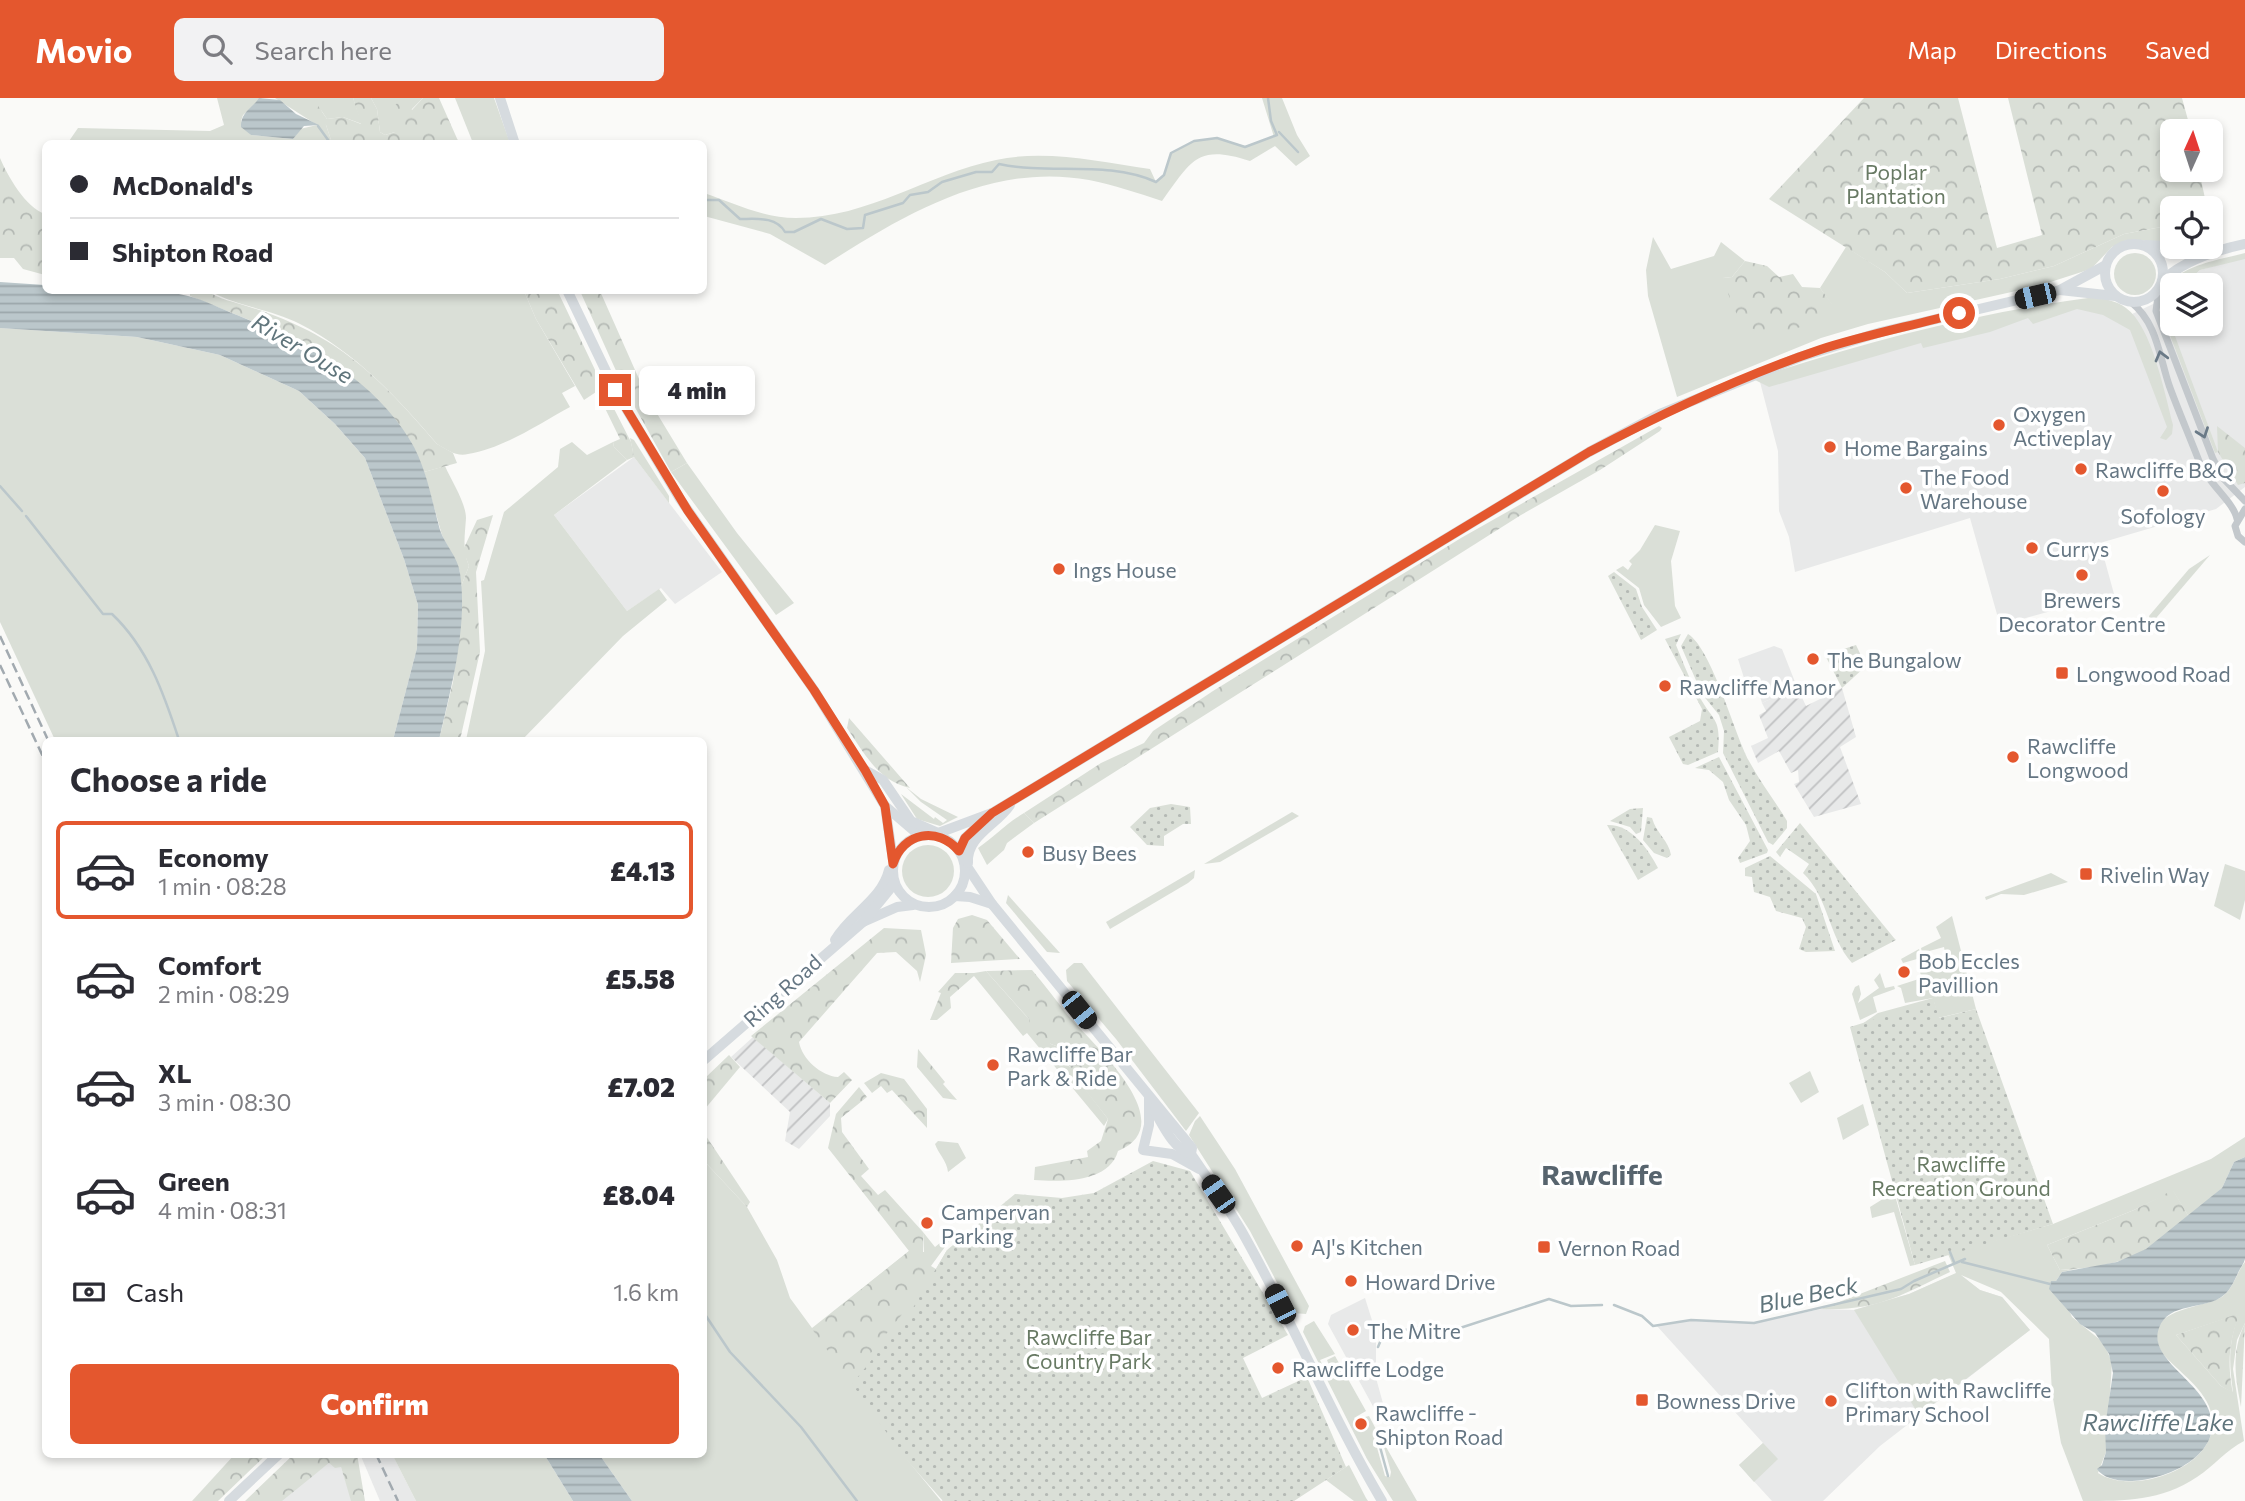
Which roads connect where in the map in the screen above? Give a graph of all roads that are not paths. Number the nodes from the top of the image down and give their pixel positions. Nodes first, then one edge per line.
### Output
1 (500, 98) edge
2 (514, 140) edge
3 (2245, 244) edge
4 (2142, 245) junction
5 (2160, 246) edge
6 (2223, 249) edge
7 (2199, 259) edge
8 (2106, 265) junction
9 (2163, 273) edge
10 (2173, 273) edge
11 (2160, 285) joint
12 (2060, 290) junction
13 (569, 294) edge
14 (2115, 296) junction
15 (2132, 302) junction
16 (2160, 321) edge
17 (2166, 336) edge
18 (2245, 501) edge
19 (2245, 509) edge
20 (2237, 519) junction
21 (2245, 542) edge
22 (865, 770) junction
23 (1013, 802) junction
24 (885, 806) junction
25 (992, 813) junction
26 (944, 832) junction
27 (932, 835) junction
28 (920, 836) junction
29 (892, 849) junction
30 (959, 851) junction
31 (893, 864) junction
32 (966, 865) junction
33 (894, 884) junction
34 (955, 896) junction
35 (992, 904) junction
36 (917, 905) junction
37 (863, 922) junction
38 (831, 946) junction
39 (707, 1056) edge
40 (1149, 1097) junction
41 (1156, 1106) junction
42 (1168, 1132) junction
43 (1182, 1133) junction
44 (1191, 1154) junction
45 (1202, 1171) junction
46 (275, 1458) edge
47 (229, 1501) edge
48 (1381, 1501) edge

1 - 2 main road
3 - 6 main road
4 - 5 main road
4 - 8 main road
4 - 9 main road
7 - 10 main road
8 - 12 main road
8 - 14 main road
11 - 15 main road
11 -> 16 street
12 - 14 main road
12 - 23 main road
13 - 22 main road
14 - 15 main road
20 -> 15 street
17 -> 18 street
19 - 20 street
20 - 21 street
22 - 24 main road
22 - 26 main road
23 - 25 main road
23 - 32 main road
24 - 28 main road
24 - 29 main road
25 - 26 main road
25 - 30 main road
26 - 27 main road
27 - 28 main road
27 - 30 main road
28 - 31 main road
29 - 31 main road
29 - 38 main road
30 - 32 main road
31 - 33 main road
32 - 34 main road
32 - 35 main road
33 - 36 main road
33 - 37 main road, Ring Road
34 - 35 main road
34 - 36 main road
35 - 40 main road
36 - 37 main road, Ring Road
37 - 38 main road, Ring Road
38 - 39 main road, Ring Road
40 - 41 main road
40 - 45 main road
41 - 42 main road
41 - 43 main road
42 - 43 main road
42 - 44 main road
43 - 44 main road
44 - 45 main road
45 - 48 main road
46 - 47 main road

